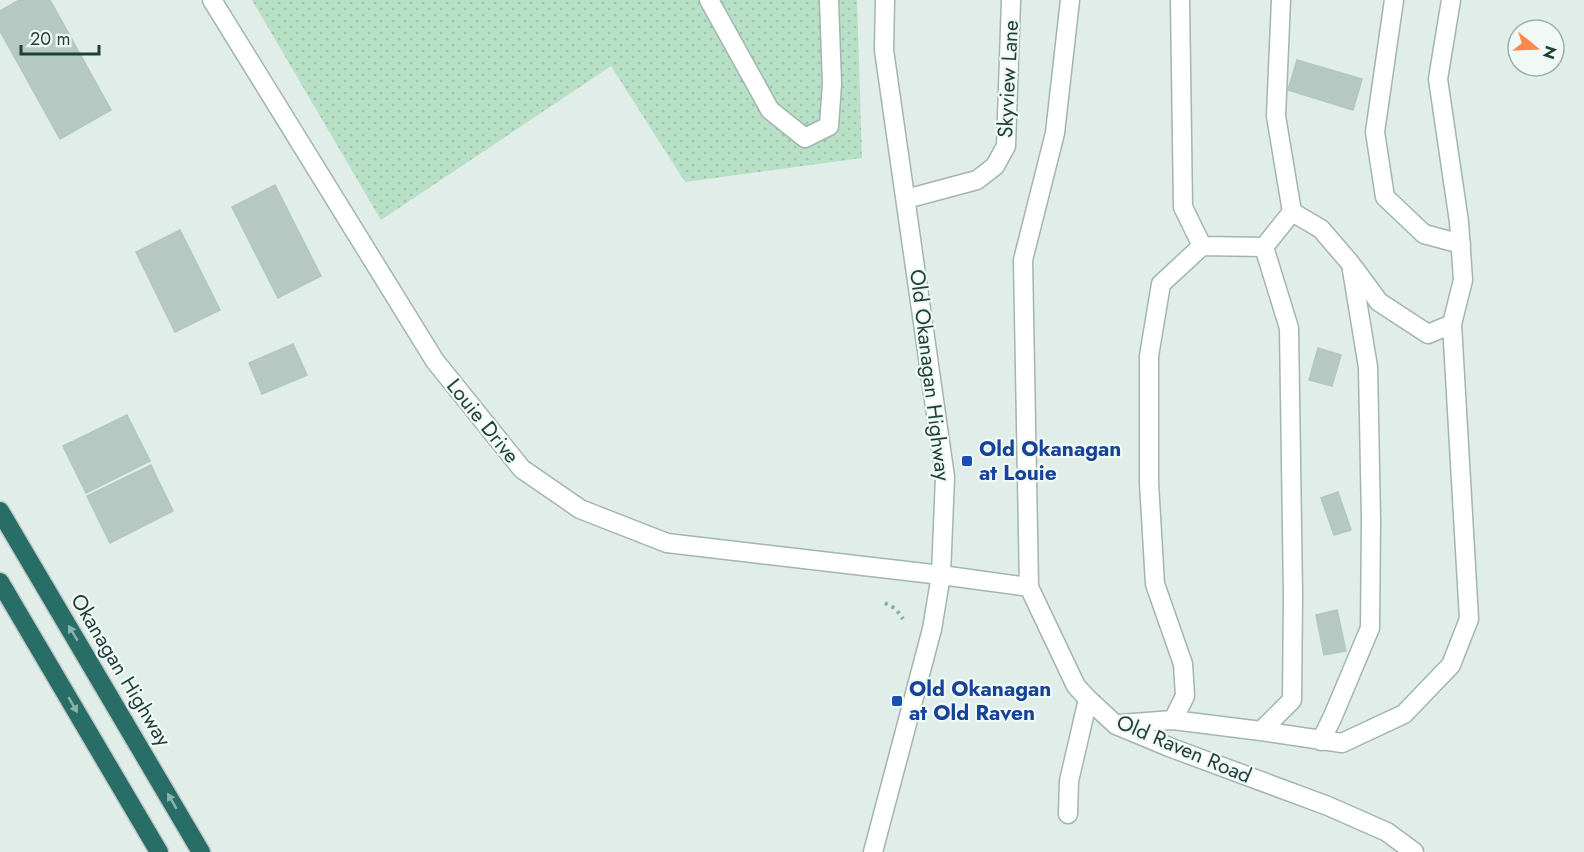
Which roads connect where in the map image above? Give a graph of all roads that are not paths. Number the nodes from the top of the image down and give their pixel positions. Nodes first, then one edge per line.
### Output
1 (212, 0) edge
2 (709, 0) edge
3 (829, 0) edge
4 (885, 0) edge
5 (1011, 0) edge
6 (1070, 0) edge
7 (1180, 0) edge
8 (1281, 0) edge
9 (1394, 0) edge
10 (1451, 0) edge
11 (906, 199) junction
12 (1292, 212) junction
13 (1461, 244) junction
14 (1203, 246) junction
15 (1264, 247) junction
16 (1351, 264) junction
17 (1452, 324) junction
18 (0, 511) edge
19 (941, 575) junction
20 (0, 582) edge
21 (1029, 587) junction
22 (1088, 699) junction
23 (1173, 720) junction
24 (1116, 724) junction
25 (1261, 731) junction
26 (1321, 741) junction
27 (1068, 814) dead end
28 (159, 852) edge
29 (201, 852) edge
30 (873, 852) edge
31 (1414, 852) edge

1 - 19 street, Louie Drive
2 - 3 street
4 - 11 street, Old Okanagan Highway
5 - 11 street, Skyview Lane
6 - 21 street
7 - 14 street
8 - 12 street
9 - 13 street
10 - 13 street
11 - 19 street, Old Okanagan Highway
12 - 15 street
12 - 16 street
13 - 17 street
14 - 15 street
14 - 23 street
15 - 25 street
16 - 17 street
16 - 26 street
17 - 26 street
29 -> 18 highway, Okanagan Highway
19 - 21 street
19 - 30 street, Old Okanagan Highway
20 -> 28 highway
21 - 22 street, Old Raven Road
22 - 24 street, Old Raven Road
22 - 27 street
23 - 24 street
23 - 25 street
24 - 31 street, Old Raven Road
25 - 26 street

